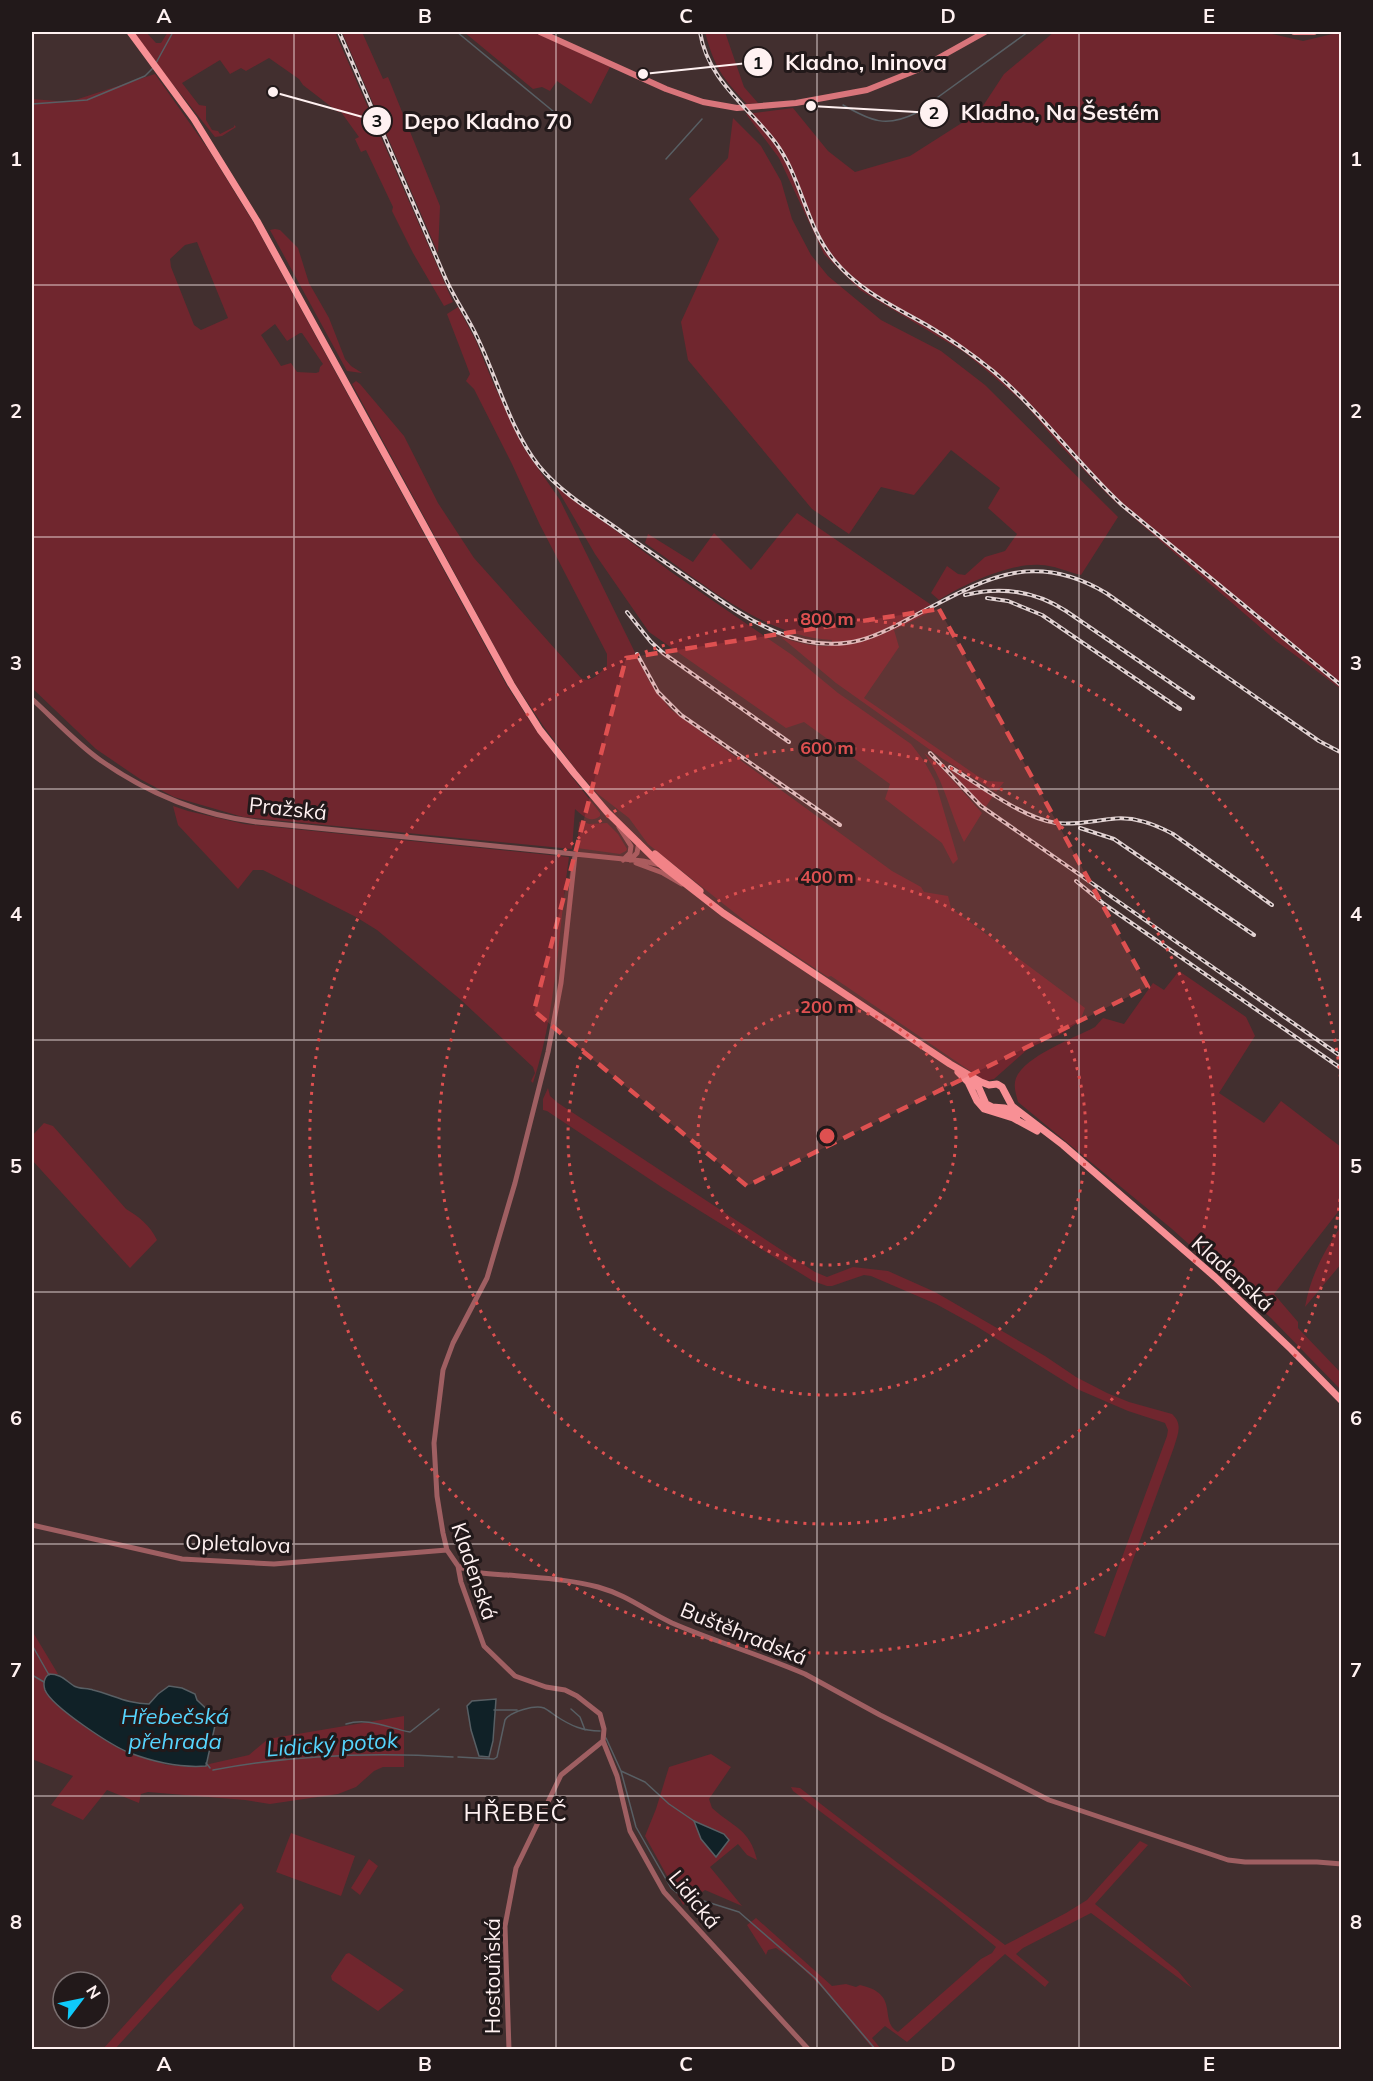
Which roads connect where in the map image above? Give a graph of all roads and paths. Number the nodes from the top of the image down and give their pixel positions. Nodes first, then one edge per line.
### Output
1 (130, 32) edge
2 (540, 32) edge
3 (985, 32) edge
4 (1294, 32) edge
5 (1314, 32) edge
6 (32, 699) edge
7 (594, 797) junction
8 (607, 812) junction
9 (636, 837) junction
10 (639, 846) junction
11 (575, 855) junction
12 (626, 860) junction
13 (660, 864) junction
14 (686, 879) junction
15 (702, 897) junction
16 (747, 928) junction
17 (950, 1064) junction
18 (989, 1085) junction
19 (982, 1095) junction
20 (1006, 1096) junction
21 (998, 1106) junction
22 (1037, 1131) junction
23 (1097, 1175) junction
24 (1341, 1401) edge
25 (32, 1525) edge
26 (447, 1550) junction
27 (458, 1566) junction
28 (603, 1741) junction
29 (1341, 1864) edge
30 (509, 2049) edge
31 (809, 2049) edge

1 - 7 main road
2 - 3 main road
4 - 5 main road
6 - 11 street, Pražská
7 - 8 main road
7 - 9 main road
8 - 10 main road
8 - 12 street
9 - 10 street
9 - 14 main road
10 - 12 street
10 - 13 main road
11 - 12 street, Pražská
11 - 26 street, Kladenská
12 - 13 street
12 - 15 street
13 - 14 street
13 - 15 main road
14 - 16 main road
15 - 16 main road
16 - 17 main road
17 - 18 main road
17 - 19 main road
17 - 22 main road
18 - 19 main road
18 - 20 main road
19 - 21 main road
20 - 21 main road
20 - 23 main road
21 - 22 main road
22 - 23 main road
23 - 24 main road, Kladenská
25 - 26 street, Opletalova
26 - 27 street, Kladenská
27 - 28 street, Kladenská
27 - 29 street, Buštěhradská
28 - 30 street, Hostouňská
28 - 31 street, Lidická

